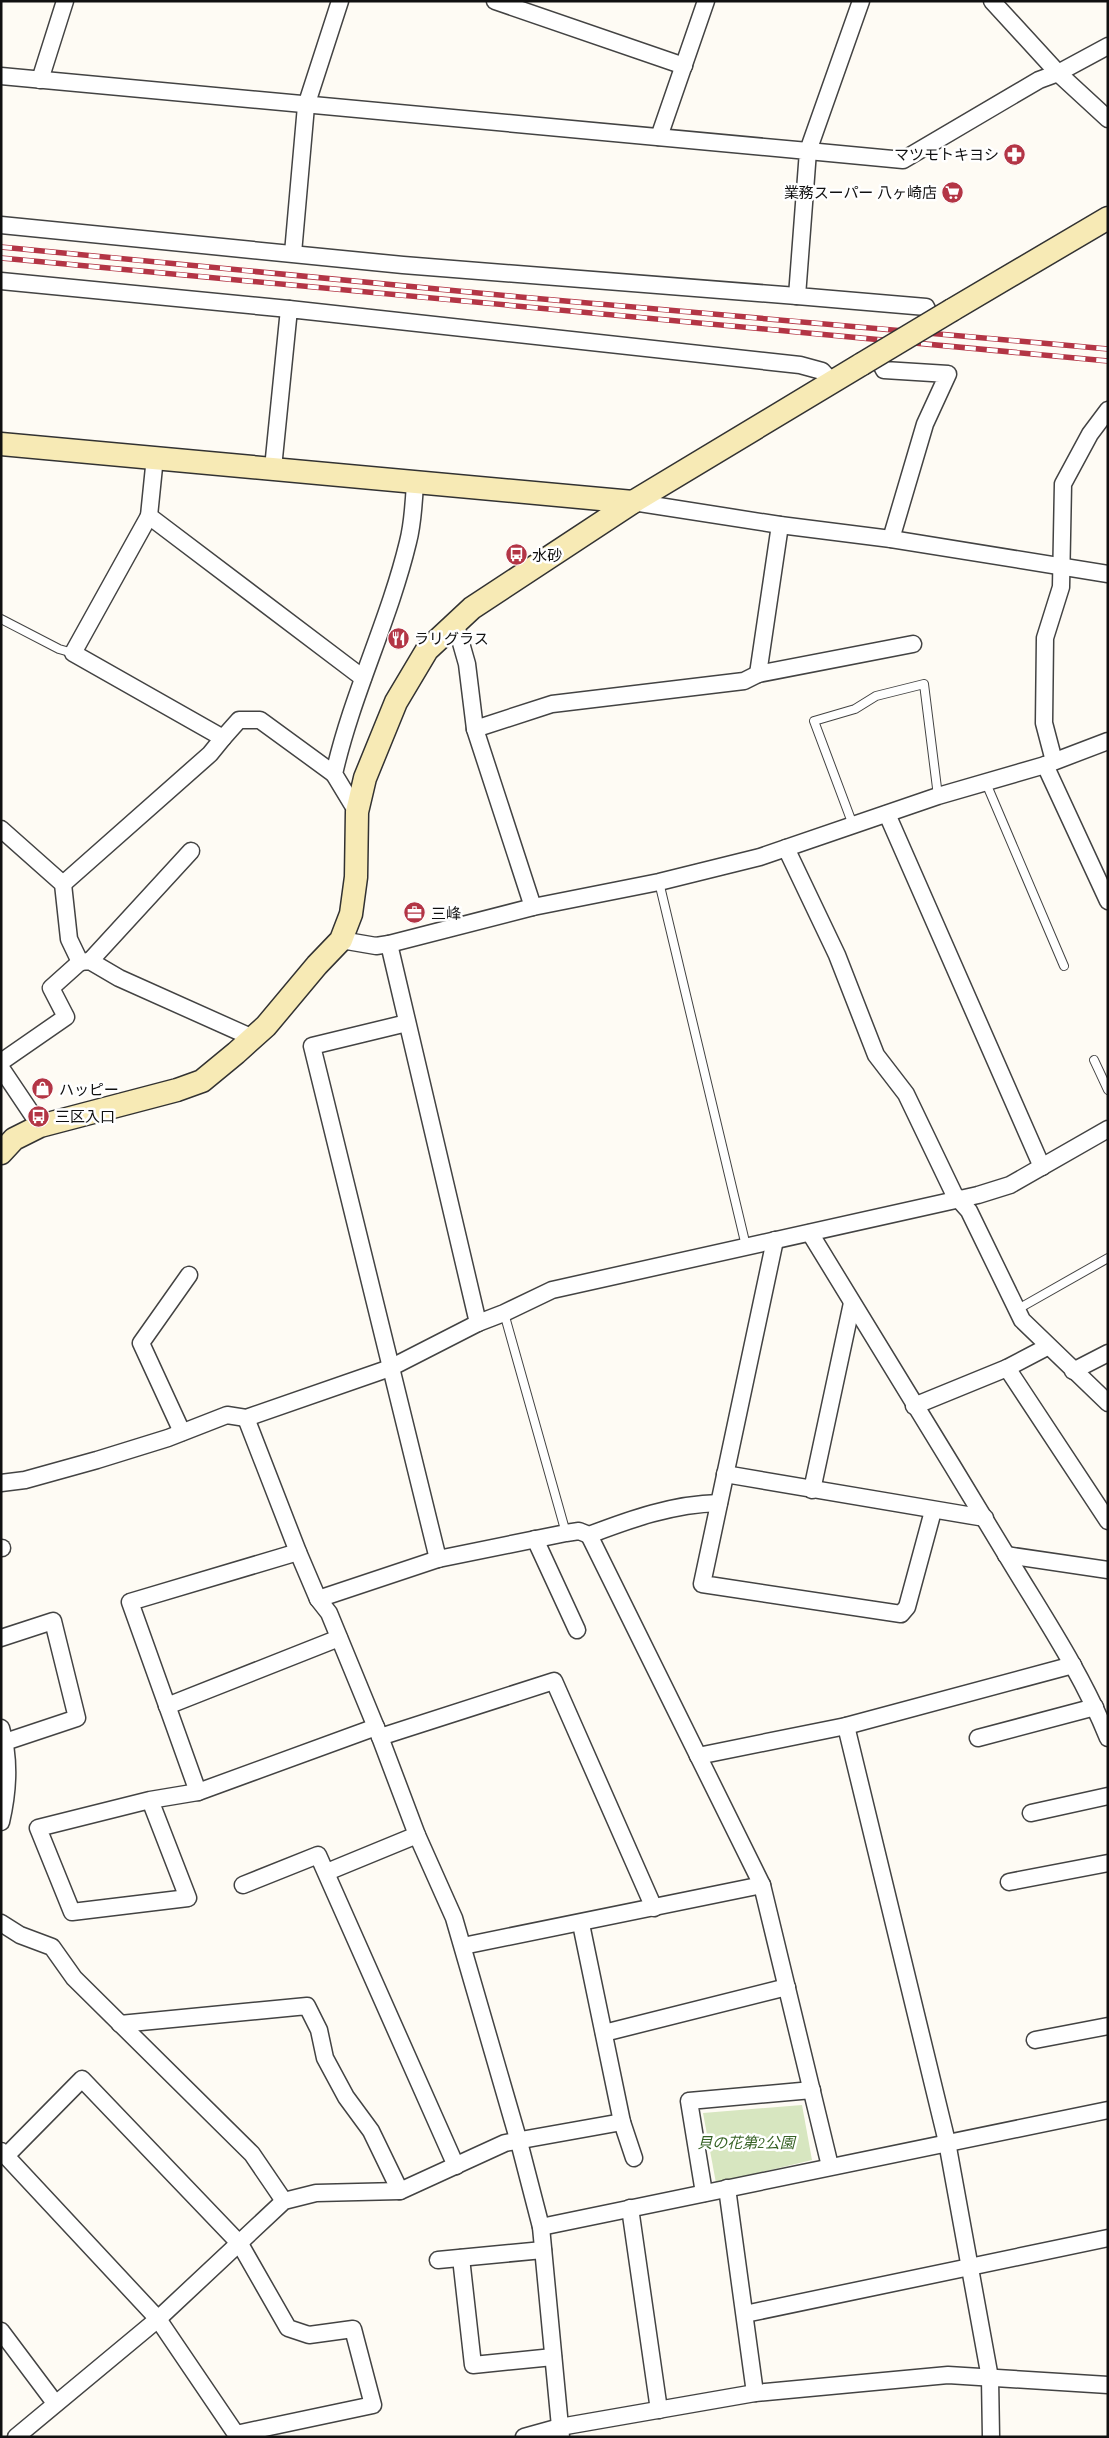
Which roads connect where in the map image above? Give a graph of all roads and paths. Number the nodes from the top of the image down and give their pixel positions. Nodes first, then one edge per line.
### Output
1 (65, 1) edge
2 (340, 1) edge
3 (494, 1) edge
4 (706, 1) edge
5 (861, 1) edge
6 (992, 1) edge
7 (1108, 46) edge
8 (684, 66) junction
9 (1058, 73) junction
10 (1, 76) edge
11 (40, 80) junction
12 (306, 106) junction
13 (1108, 118) edge
14 (659, 137) junction
15 (808, 151) junction
16 (1108, 218) edge
17 (1, 225) edge
18 (292, 253) junction
19 (1, 281) edge
20 (797, 296) junction
21 (289, 309) junction
22 (933, 321) junction
23 (869, 360) junction
24 (832, 382) junction
25 (1108, 410) edge
26 (1, 444) edge
27 (155, 457) junction
28 (273, 468) junction
29 (415, 482) junction
30 (633, 502) junction
31 (149, 516) junction
32 (780, 525) junction
33 (891, 538) junction
34 (1060, 567) junction
35 (1108, 574) edge
36 (1, 619) edge
37 (455, 622) junction
38 (913, 644) dead end
39 (73, 653) junction
40 (758, 674) junction
41 (363, 678) junction
42 (475, 729) junction
43 (222, 738) junction
44 (1108, 741) edge
45 (1050, 763) junction
46 (334, 774) junction
47 (986, 783) junction
48 (938, 796) junction
49 (357, 812) junction
50 (887, 814) junction
51 (853, 825) junction
52 (1, 829) edge
53 (786, 848) junction
54 (191, 851) dead end
55 (659, 882) junction
56 (63, 884) junction
57 (1108, 901) edge
58 (533, 907) junction
59 (341, 940) junction
60 (389, 944) junction
61 (85, 961) junction
62 (1064, 966) dead end
63 (407, 1023) junction
64 (253, 1038) junction
65 (1094, 1060) dead end
66 (1, 1062) edge
67 (1, 1068) edge
68 (1108, 1090) edge
69 (40, 1126) junction
70 (1108, 1129) edge
71 (1, 1152) edge
72 (1042, 1167) junction
73 (960, 1199) junction
74 (810, 1233) junction
75 (775, 1240) junction
76 (746, 1246) junction
77 (1108, 1258) edge
78 (189, 1275) dead end
79 (852, 1303) junction
80 (1018, 1309) junction
81 (504, 1314) junction
82 (478, 1323) junction
83 (1048, 1347) junction
84 (1108, 1353) edge
85 (390, 1368) junction
86 (1007, 1368) junction
87 (1073, 1371) junction
88 (1108, 1404) edge
89 (914, 1406) junction
90 (246, 1418) junction
91 (182, 1432) junction
92 (725, 1474) junction
93 (1, 1483) edge
94 (812, 1490) junction
95 (719, 1503) junction
96 (933, 1510) junction
97 (985, 1518) junction
98 (1108, 1521) edge
99 (566, 1533) junction
100 (589, 1535) junction
101 (536, 1540) junction
102 (298, 1552) junction
103 (1006, 1554) junction
104 (438, 1559) junction
105 (1108, 1570) edge
106 (318, 1599) junction
107 (576, 1630) dead end
108 (1, 1638) edge
109 (339, 1638) junction
110 (1073, 1665) junction
111 (167, 1706) junction
112 (1095, 1707) junction
113 (846, 1726) junction
114 (378, 1732) junction
115 (3, 1735) edge
116 (978, 1738) dead end
117 (1108, 1738) edge
118 (698, 1756) junction
119 (198, 1792) junction
120 (1108, 1796) edge
121 (150, 1800) junction
122 (1031, 1813) dead end
123 (1, 1822) edge
124 (417, 1835) junction
125 (1108, 1863) edge
126 (327, 1872) junction
127 (1009, 1882) dead end
128 (243, 1885) dead end
129 (762, 1885) junction
130 (654, 1908) junction
131 (1, 1923) edge
132 (581, 1924) junction
133 (462, 1946) junction
134 (787, 1987) junction
135 (120, 2024) junction
136 (1108, 2026) edge
137 (604, 2034) junction
138 (1035, 2040) dead end
139 (812, 2090) junction
140 (1108, 2110) edge
141 (622, 2122) junction
142 (519, 2142) junction
143 (947, 2142) junction
144 (4, 2154) edge
145 (634, 2158) dead end
146 (456, 2166) junction
147 (830, 2166) junction
148 (727, 2188) junction
149 (400, 2191) junction
150 (704, 2192) junction
151 (284, 2201) junction
152 (630, 2208) junction
153 (541, 2227) junction
154 (1108, 2238) edge
155 (240, 2244) junction
156 (543, 2250) junction
157 (461, 2258) junction
158 (438, 2260) dead end
159 (970, 2266) junction
160 (745, 2314) junction
161 (158, 2319) junction
162 (1, 2331) edge
163 (554, 2357) junction
164 (990, 2378) junction
165 (1108, 2385) edge
166 (756, 2393) junction
167 (55, 2403) junction
168 (658, 2410) junction
169 (560, 2432) edge
170 (16, 2437) edge
171 (524, 2437) edge
172 (991, 2437) edge

1 - 11 street
2 - 12 street
3 - 8 street
4 - 8 street
5 - 15 street
6 - 9 street
7 - 9 street
8 - 14 street
9 - 13 street
9 - 15 street
10 - 11 street
11 - 12 street
12 - 14 street
12 - 18 street
14 - 15 street
15 - 20 street
16 - 22 street, bridge
17 - 18 street
18 - 20 street
19 - 21 street
20 - 22 street
21 - 24 street
21 - 28 street
22 - 23 street, bridge
23 - 24 street
23 - 33 street
24 - 30 street
25 - 34 street
26 - 27 street
27 - 28 street
27 - 31 street
28 - 29 street
29 - 30 street
29 - 41 street
30 - 32 street
30 - 37 street
31 - 39 street
31 - 41 street
32 - 33 street
32 - 40 street
33 - 34 street
34 - 35 street
34 - 45 street
36 - 39 lane
37 - 42 street
37 - 49 street
38 - 40 street
39 - 43 street
40 - 42 street
41 - 46 street
42 - 58 street
43 - 46 street
43 - 56 street
44 - 45 street
45 - 47 street
45 - 57 street
46 - 49 street
47 - 48 street
47 - 62 lane
48 - 50 street
48 - 51 lane
49 - 59 street
50 - 51 street
50 - 72 street
51 - 53 street
52 - 56 street
53 - 55 street
53 - 73 street
54 - 61 street
55 - 58 street
55 - 76 lane
56 - 61 street
58 - 60 street
59 - 60 street
59 - 64 street
60 - 63 street
61 - 64 street
61 - 66 street
63 - 82 street
63 - 85 street
64 - 69 street
65 - 68 lane
67 - 69 street
69 - 71 street
70 - 72 street
72 - 73 street
73 - 74 street
73 - 80 street
74 - 75 street
74 - 79 street
75 - 76 street
75 - 92 street
76 - 81 street
77 - 80 lane
78 - 91 street
79 - 89 street
79 - 94 street
80 - 83 street
81 - 82 street
81 - 99 lane
82 - 85 street
83 - 86 street
83 - 87 street
84 - 87 street
85 - 90 street
85 - 104 street
86 - 89 street
86 - 98 street
87 - 88 street
89 - 97 street
90 - 91 street
90 - 102 street
91 - 93 street
92 - 94 street
92 - 95 street
94 - 96 street
95 - 96 street
95 - 100 street
96 - 97 street
97 - 103 street
99 - 100 street
99 - 101 street
100 - 118 street
101 - 104 street
101 - 107 street
102 - 106 street
102 - 111 street
103 - 105 street
103 - 110 street
104 - 106 street
106 - 109 street
108 - 115 street
109 - 111 street
109 - 114 street
110 - 112 street
110 - 113 street
111 - 119 street
112 - 116 street
112 - 117 street
113 - 118 street
113 - 143 street
114 - 119 street
114 - 124 street
114 - 130 street
115 - 123 street
118 - 129 street
119 - 121 street
120 - 122 street
121 - 121 street
124 - 126 street
124 - 133 street
125 - 127 street
126 - 128 street
126 - 146 street
129 - 130 street
129 - 134 street
130 - 132 street
131 - 135 street
132 - 133 street
132 - 137 street
133 - 142 street
134 - 137 street
134 - 139 street
135 - 149 street
135 - 151 street
136 - 138 street
137 - 141 street
139 - 147 street
139 - 150 street
140 - 143 street
141 - 142 street
141 - 145 street
142 - 146 street
142 - 153 street
143 - 147 street
143 - 159 street
144 - 155 street
144 - 161 street
146 - 149 street
147 - 148 street
148 - 150 street
148 - 160 street
149 - 151 street
150 - 152 street
151 - 155 street
152 - 153 street
152 - 168 street
153 - 156 street
154 - 159 street
155 - 161 street
155 - 161 street
156 - 157 street
156 - 163 street
157 - 158 street
157 - 163 street
159 - 160 street
159 - 164 street
160 - 166 street
161 - 167 street
162 - 167 street
163 - 169 street
164 - 165 street
164 - 166 street
164 - 172 street
166 - 168 street
167 - 170 street
168 - 169 street
169 - 171 street

